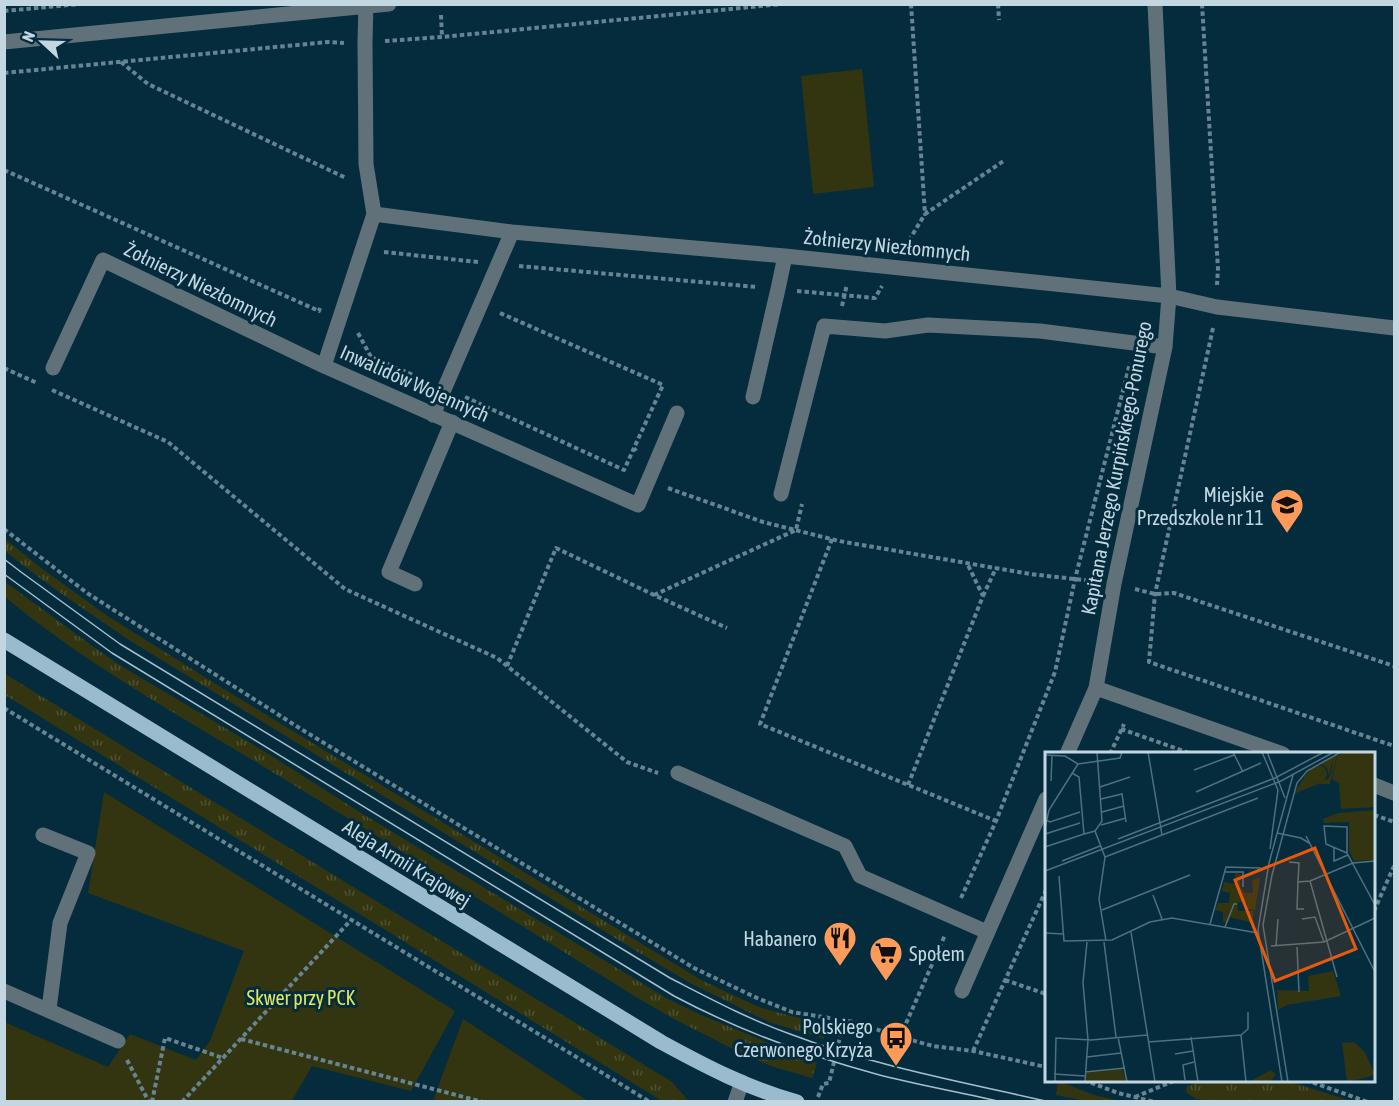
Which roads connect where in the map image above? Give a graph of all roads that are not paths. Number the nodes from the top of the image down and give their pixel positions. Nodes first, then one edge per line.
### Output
1 (389, 4) edge
2 (1155, 4) edge
3 (366, 5) edge
4 (4, 42) edge
5 (374, 214) junction
6 (512, 232) junction
7 (784, 256) junction
8 (1169, 296) junction
9 (1395, 327) edge
10 (1165, 347) junction
11 (324, 366) junction
12 (53, 368) dead end
13 (753, 397) dead end
14 (677, 413) dead end
15 (434, 415) junction
16 (452, 423) junction
17 (781, 494) dead end
18 (415, 584) dead end
19 (4, 640) edge
20 (1096, 688) junction
21 (1067, 752) edge
22 (1280, 752) edge
23 (671, 774) road end
24 (1375, 785) edge
25 (1395, 793) edge
26 (1045, 804) edge
27 (43, 835) dead end
28 (987, 932) junction
29 (4, 990) edge
30 (962, 991) dead end
31 (49, 1009) junction
32 (118, 1041) road end
33 (742, 1082) junction
34 (735, 1101) edge
35 (797, 1101) edge

1 - 3 street
2 - 8 street, Kapitana Jerzego Kurpińskiego-Ponurego
3 - 4 street
3 - 5 street, Inwalidów Wojennych
5 - 6 street, Żołnierzy Niezłomnych
5 - 11 street, Inwalidów Wojennych
6 - 7 street, Żołnierzy Niezłomnych
6 - 15 street
7 - 8 street, Żołnierzy Niezłomnych
7 - 13 street
8 - 9 street, Żołnierzy Niezłomnych
8 - 10 street, Kapitana Jerzego Kurpińskiego-Ponurego
10 - 17 street
10 - 20 street, Kapitana Jerzego Kurpińskiego-Ponurego
11 - 12 street, Żołnierzy Niezłomnych
11 - 15 street, Inwalidów Wojennych
14 - 16 street, Inwalidów Wojennych
15 - 16 street, Inwalidów Wojennych
16 - 18 street
19 - 33 main road, Aleja Armii Krajowej
20 - 21 street, Kapitana Jerzego Kurpińskiego-Ponurego
20 - 22 street
23 - 28 street
24 - 25 street
26 - 28 street
27 - 31 street
28 - 30 street
29 - 31 street
31 - 32 street
33 - 34 street
33 - 35 main road, Aleja Armii Krajowej

